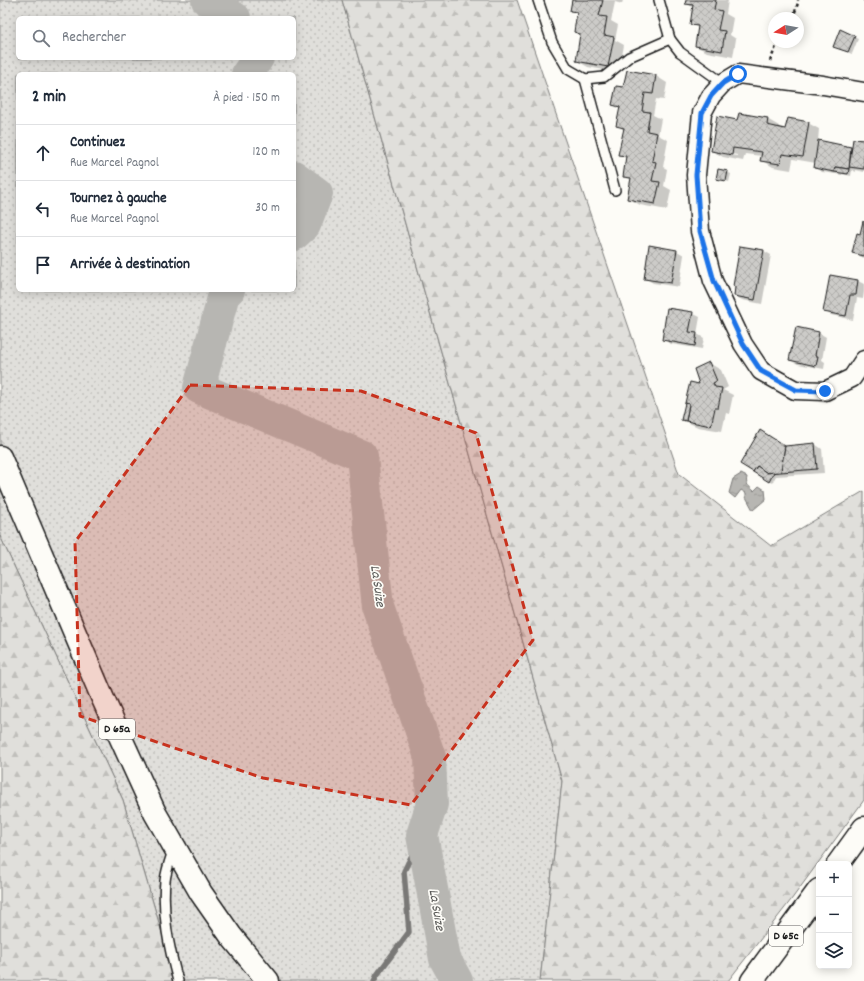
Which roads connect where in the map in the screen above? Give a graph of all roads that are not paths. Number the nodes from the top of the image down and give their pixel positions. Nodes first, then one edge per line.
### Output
1 (538, 0) edge
2 (659, 0) edge
3 (670, 39) junction
4 (585, 79) junction
5 (723, 83) junction
6 (864, 92) edge
7 (615, 190) dead end
8 (864, 360) edge
9 (0, 457) edge
10 (864, 828) edge
11 (174, 846) junction
12 (840, 861) edge
13 (816, 894) edge
14 (178, 981) edge
15 (268, 981) edge
16 (752, 981) edge

1 - 4 lane
2 - 3 lane
3 - 4 lane
3 - 5 lane
4 - 7 lane
5 - 6 street
5 - 8 street
9 - 11 main road, D 65a
10 - 12 main road
11 - 14 lane
11 - 15 main road, D 65a
13 - 16 main road, D 65c

